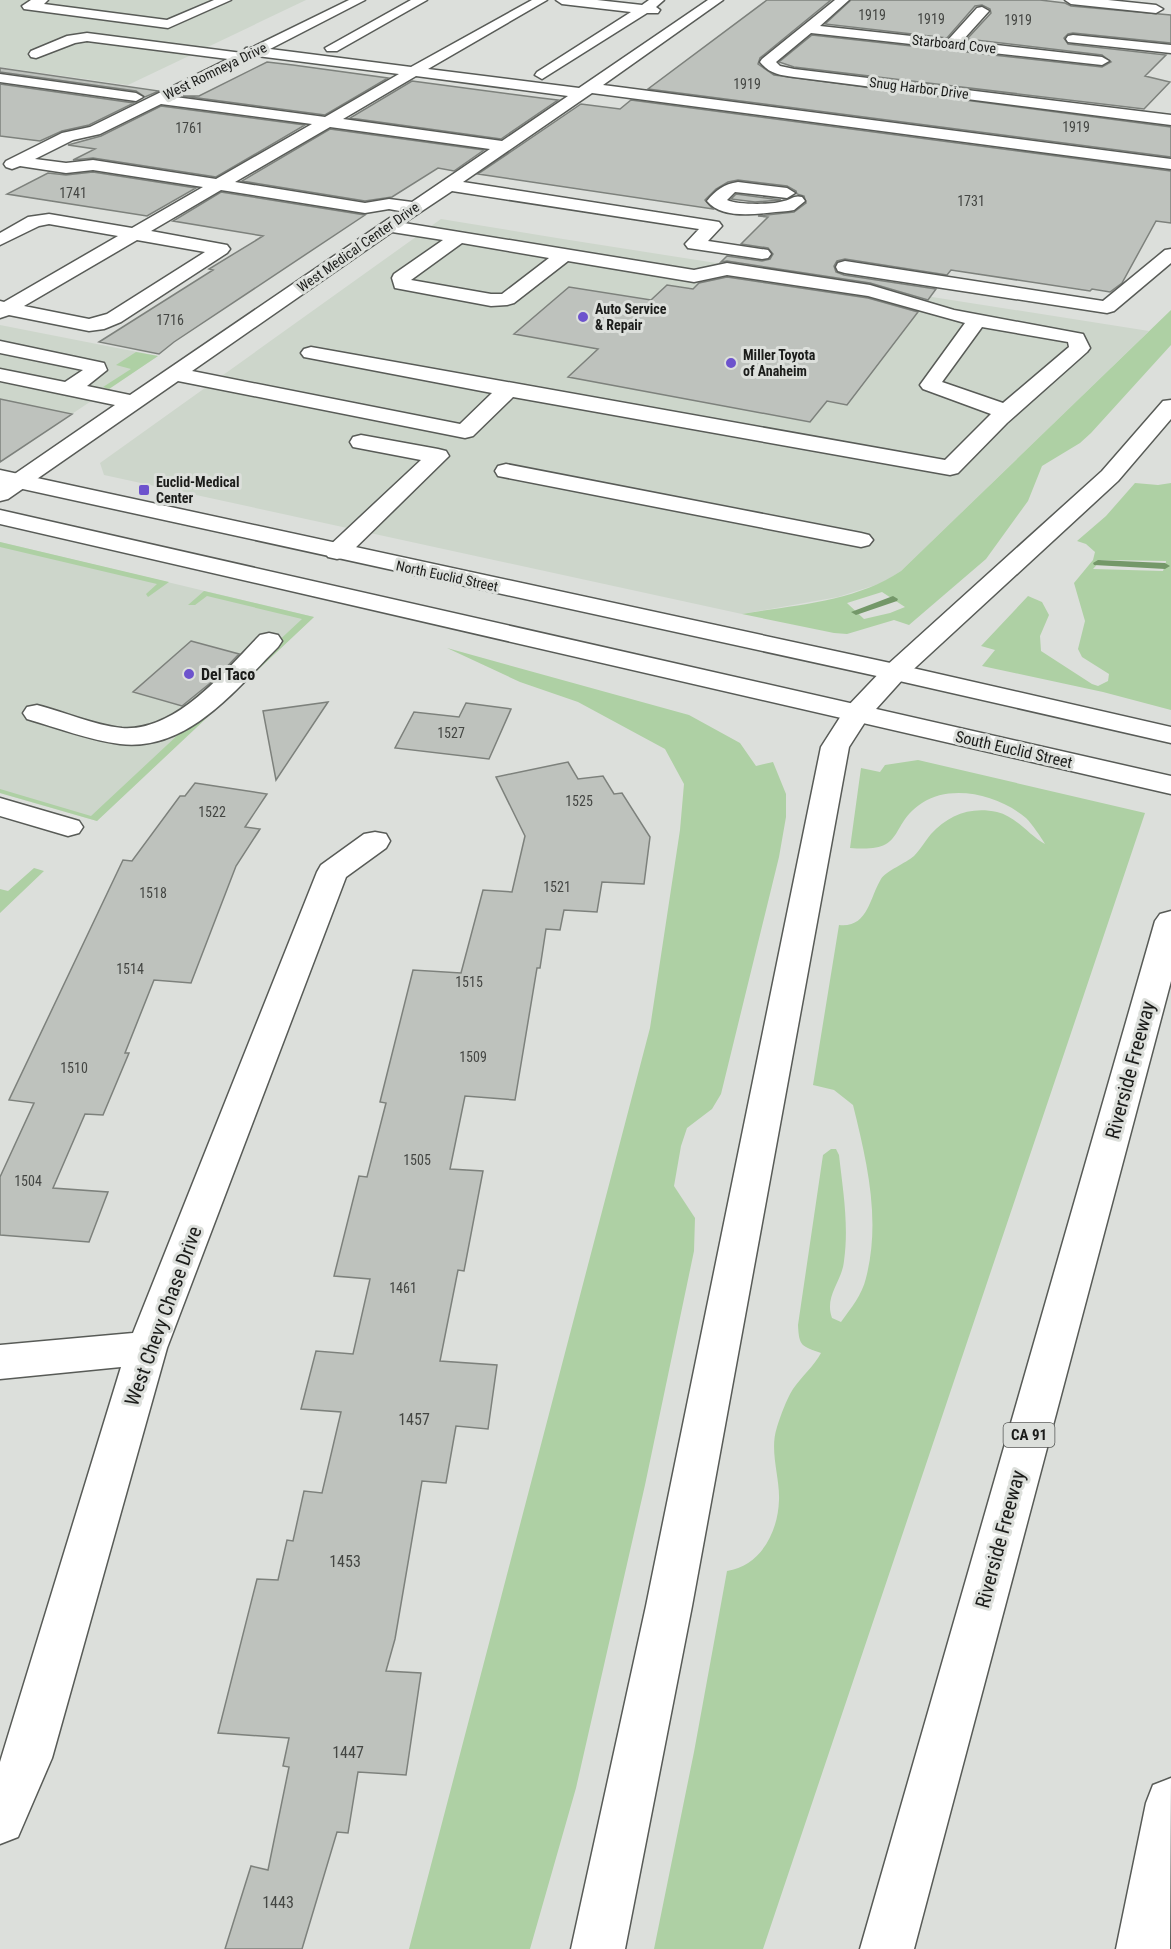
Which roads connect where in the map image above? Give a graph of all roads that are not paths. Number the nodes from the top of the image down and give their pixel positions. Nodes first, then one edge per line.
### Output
1 (42, 0) edge
2 (225, 0) edge
3 (335, 0) edge
4 (359, 0) edge
5 (421, 0) edge
6 (541, 0) edge
7 (562, 0) edge
8 (717, 0) edge
9 (843, 0) edge
10 (1071, 0) edge
11 (1160, 5) edge
12 (666, 8) edge
13 (644, 9) junction
14 (982, 11) dead end
15 (695, 15) junction
16 (1144, 22) dead end
17 (967, 27) junction
18 (806, 28) junction
19 (989, 30) dead end
20 (1055, 37) dead end
21 (277, 41) junction
22 (951, 44) junction
23 (1122, 44) junction
24 (332, 48) junction
25 (1171, 49) edge
26 (242, 50) junction
27 (36, 54) dead end
28 (432, 61) junction
29 (1102, 61) junction
30 (414, 71) junction
31 (1089, 73) dead end
32 (542, 75) junction
33 (0, 78) edge
34 (590, 87) junction
35 (136, 97) junction
36 (160, 99) junction
37 (1171, 120) edge
38 (328, 122) junction
39 (68, 136) junction
40 (505, 146) junction
41 (42, 149) junction
42 (18, 161) junction
43 (1171, 164) edge
44 (93, 165) junction
45 (0, 170) edge
46 (219, 185) junction
47 (448, 185) junction
48 (526, 197) junction
49 (792, 197) dead end
50 (365, 208) junction
51 (415, 208) junction
52 (510, 209) dead end
53 (393, 223) junction
54 (713, 226) junction
55 (136, 233) junction
56 (458, 238) junction
57 (0, 240) edge
58 (672, 241) dead end
59 (694, 244) junction
60 (1171, 254) edge
61 (564, 255) junction
62 (779, 257) dead end
63 (826, 264) dead end
64 (2, 309) edge
65 (977, 320) junction
66 (0, 347) edge
67 (311, 353) dead end
68 (174, 374) junction
69 (0, 375) edge
70 (69, 389) junction
71 (508, 390) junction
72 (133, 402) junction
73 (1171, 406) edge
74 (1007, 412) junction
75 (465, 431) junction
76 (361, 442) dead end
77 (438, 456) junction
78 (506, 471) dead end
79 (9, 479) edge
80 (0, 494) edge
81 (0, 517) edge
82 (861, 540) dead end
83 (337, 552) junction
84 (269, 641) dead end
85 (895, 672) junction
86 (37, 713) dead end
87 (856, 714) junction
88 (1171, 735) edge
89 (1171, 785) edge
90 (0, 807) edge
91 (68, 827) dead end
92 (375, 841) dead end
93 (1171, 921) edge
94 (147, 1348) junction
95 (0, 1362) edge
96 (1171, 1803) edge
97 (0, 1819) edge
98 (597, 1949) edge
99 (887, 1949) edge
100 (1143, 1949) edge

1 - 2 main road
3 - 26 main road, West Romneya Drive
4 - 21 main road, West Romneya Drive
5 - 24 main road
6 - 28 main road
7 - 13 main road
8 - 15 main road, West Medical Center Drive
9 - 18 main road, Snug Harbor Drive
10 - 11 main road
11 - 16 main road
12 - 13 main road
12 - 15 main road
13 - 32 main road
14 - 17 main road
15 - 34 main road, West Medical Center Drive
17 - 19 main road
17 - 22 main road
18 - 22 main road, Starboard Cove
18 - 37 main road, Snug Harbor Drive
20 - 23 main road
21 - 24 main road
21 - 26 main road
22 - 29 main road, Starboard Cove
23 - 25 main road
23 - 29 main road
24 - 28 main road
26 - 27 main road
26 - 30 main road
26 - 35 main road, West Romneya Drive
26 - 36 main road, West Romneya Drive
28 - 30 main road
28 - 32 main road
29 - 31 main road
30 - 34 main road
30 - 38 main road
32 - 34 main road
33 - 35 main road
34 - 40 main road, West Medical Center Drive
34 - 43 main road
35 - 39 main road, West Romneya Drive
36 - 38 main road
36 - 39 main road, West Romneya Drive
38 - 40 main road
38 - 46 main road
39 - 41 main road, West Romneya Drive
40 - 47 main road, West Medical Center Drive
41 - 42 main road, West Romneya Drive
41 - 44 main road
42 - 44 main road
42 - 45 main road, West Romneya Drive
44 - 46 main road
46 - 50 main road
46 - 55 main road
47 - 48 main road
47 - 51 main road, West Medical Center Drive
48 - 52 main road
48 - 54 main road
49 - 54 main road
50 - 51 main road
50 - 53 main road
51 - 53 main road, West Medical Center Drive
53 - 56 main road
53 - 68 main road, West Medical Center Drive
54 - 59 main road
55 - 57 main road
55 - 64 main road
55 - 64 main road
56 - 61 main road
56 - 61 main road
58 - 59 main road
59 - 62 main road
60 - 63 main road
61 - 65 main road
65 - 74 main road
65 - 74 main road
66 - 70 main road
67 - 71 main road
68 - 72 main road, West Medical Center Drive
68 - 75 main road
69 - 70 main road
70 - 72 main road
71 - 74 main road
71 - 75 main road
72 - 79 main road, West Medical Center Drive
73 - 85 main road
75 - 77 main road
76 - 77 main road
77 - 83 main road
78 - 82 main road
79 - 80 main road, West Medical Center Drive
79 - 83 main road, North Euclid Street
81 - 87 main road
83 - 85 main road, North Euclid Street
84 - 86 main road
85 - 87 main road
85 - 88 main road
87 - 89 main road, South Euclid Street
87 - 98 main road
90 - 91 main road
92 - 94 main road, West Chevy Chase Drive
93 - 99 main road, Riverside Freeway / CA 91
94 - 95 main road
94 - 97 main road, West Chevy Chase Drive
96 - 100 main road

